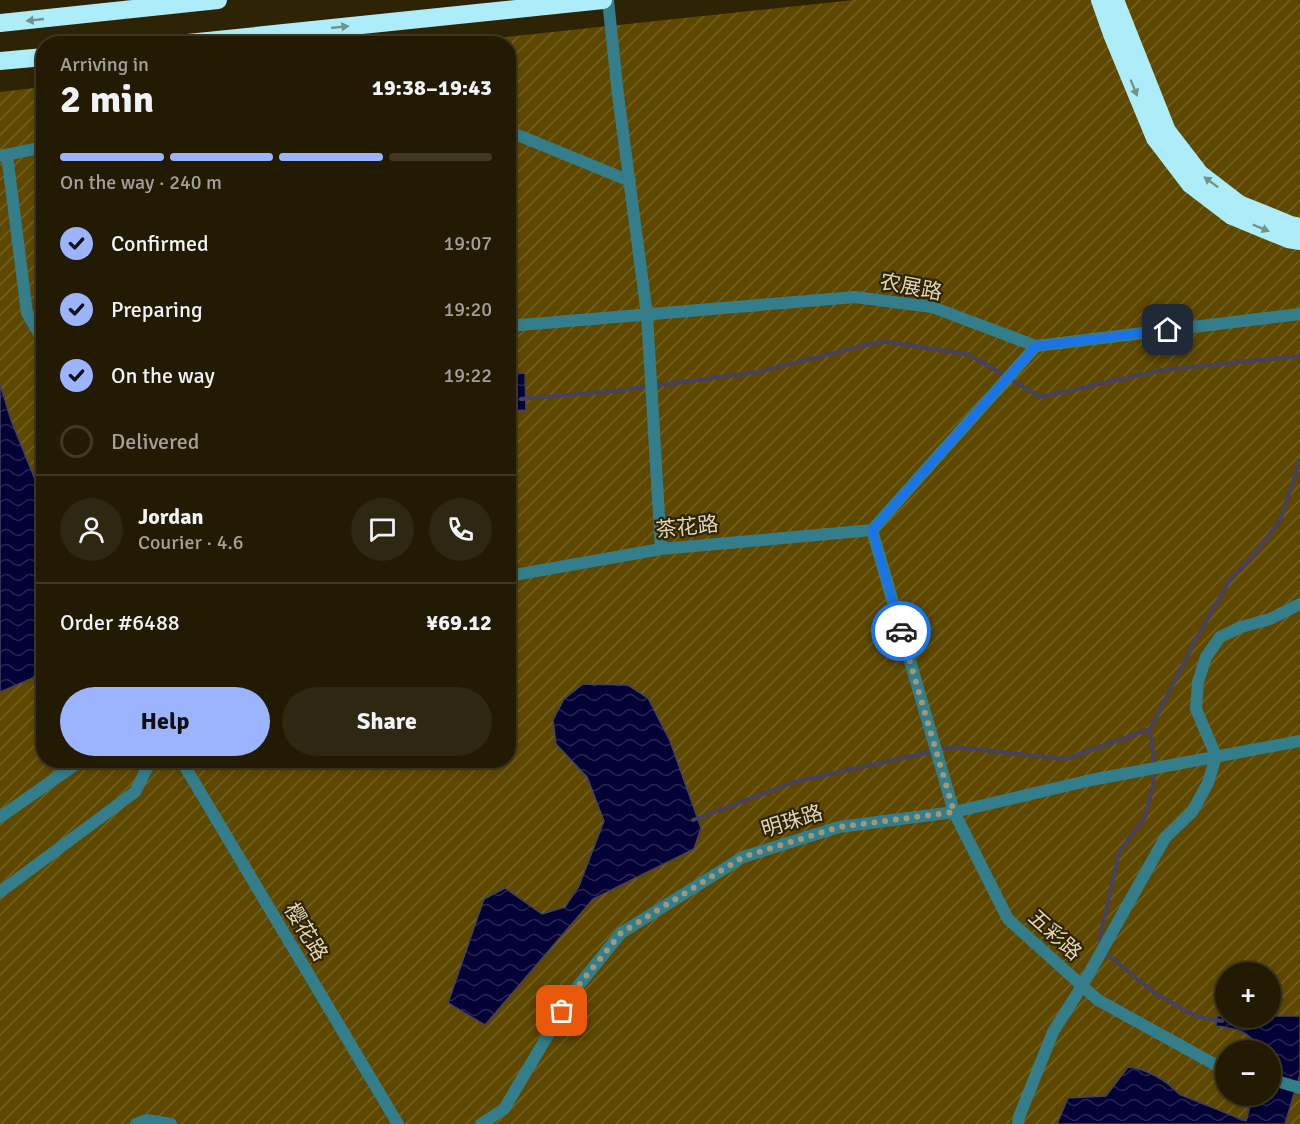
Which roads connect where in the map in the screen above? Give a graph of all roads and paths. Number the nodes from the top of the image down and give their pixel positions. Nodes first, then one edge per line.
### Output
1 (129, 0) edge
2 (218, 0) edge
3 (603, 0) edge
4 (608, 0) edge
5 (1100, 0) edge
6 (1115, 0) edge
7 (64, 17) junction
8 (0, 23) edge
9 (1119, 32) junction
10 (255, 36) edge
11 (36, 58) edge
12 (0, 61) edge
13 (516, 134) edge
14 (36, 149) edge
15 (3, 155) edge
16 (630, 181) junction
17 (1300, 227) edge
18 (1300, 241) edge
19 (1300, 314) edge
20 (647, 315) junction
21 (516, 325) edge
22 (36, 328) edge
23 (1036, 346) junction
24 (872, 530) junction
25 (661, 549) junction
26 (516, 575) edge
27 (1300, 604) edge
28 (1300, 741) edge
29 (1216, 756) junction
30 (70, 768) edge
31 (147, 768) edge
32 (186, 768) edge
33 (954, 812) junction
34 (0, 817) edge
35 (0, 892) edge
36 (1082, 986) junction
37 (1215, 1064) edge
38 (1281, 1082) edge
39 (1300, 1088) edge
40 (136, 1124) edge
41 (171, 1124) edge
42 (398, 1124) edge
43 (482, 1124) edge
44 (1018, 1124) edge

1 - 7 highway
2 - 7 highway
10 -> 3 highway
4 - 16 street
5 - 9 highway
6 - 9 highway
7 -> 8 highway
17 -> 9 highway
9 -> 18 highway
11 - 12 highway
13 - 16 street
14 - 15 street
15 - 22 street
16 - 20 street
19 - 23 street, 农展路
20 - 21 street, 农展路
20 - 23 street, 农展路
20 - 25 street
23 - 24 street
24 - 25 street, 茶花路
24 - 33 street, 五彩路
25 - 26 street, 茶花路
27 - 29 street
28 - 29 street, 明珠路
29 - 33 street, 明珠路
29 - 36 street
30 - 34 street
31 - 35 street
32 - 42 street, 樱花路
33 - 36 street, 五彩路
33 - 43 street, 明珠路
36 - 37 street, 五彩路
36 - 44 street
38 - 39 street
40 - 41 street

